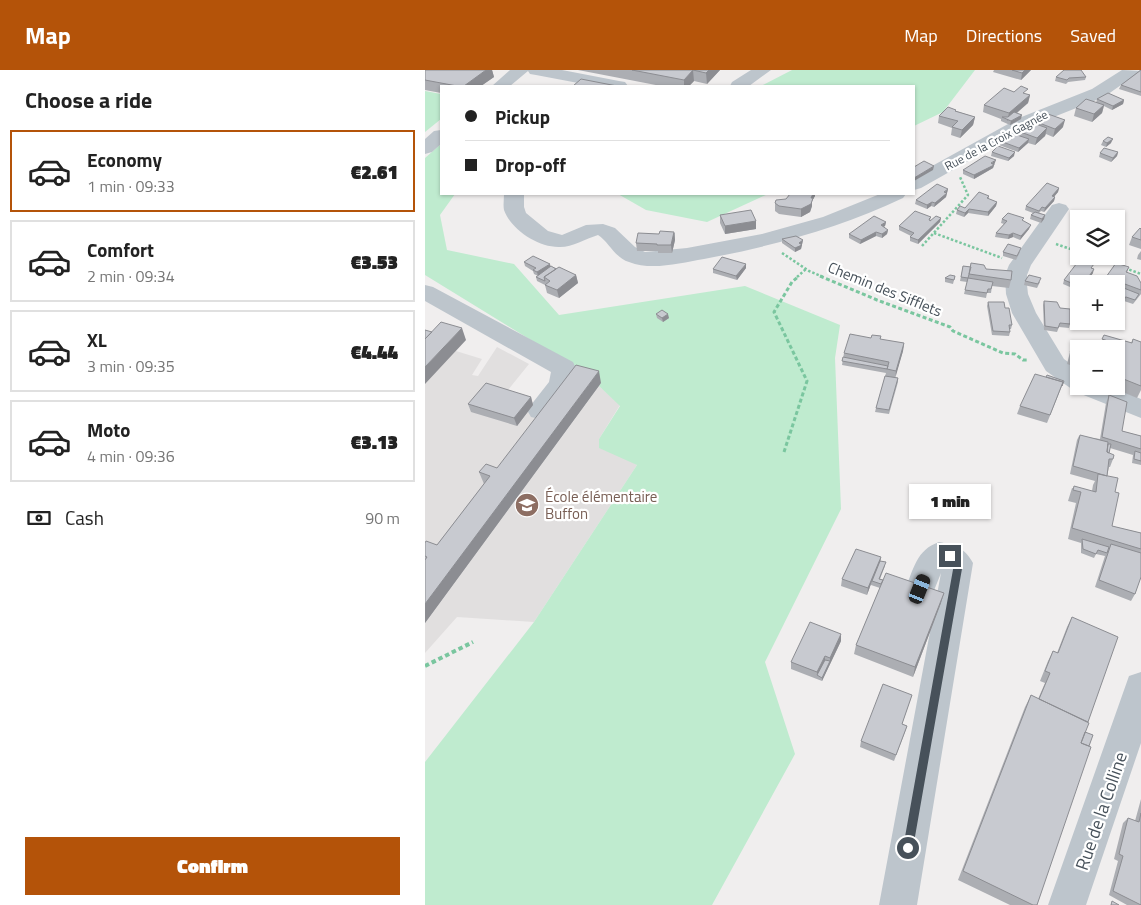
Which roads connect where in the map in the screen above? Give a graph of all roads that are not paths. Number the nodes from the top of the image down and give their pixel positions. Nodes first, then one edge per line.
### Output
1 (520, 70) edge
2 (540, 70) edge
3 (763, 70) edge
4 (1133, 70) edge
5 (501, 85) edge
6 (614, 85) edge
7 (740, 85) edge
8 (440, 135) edge
9 (425, 148) edge
10 (915, 183) edge
11 (514, 195) edge
12 (893, 195) edge
13 (1059, 210) dead end
14 (425, 292) edge
15 (1070, 376) edge
16 (1107, 395) edge
17 (1141, 409) edge
18 (540, 410) edge
19 (920, 589) edge
20 (1141, 687) edge
21 (898, 905) edge
22 (1067, 905) edge

1 - 5 street
2 - 6 street
3 - 7 street
4 - 10 street, Rue de la Croix Gagnée
8 - 9 street
11 - 12 street
13 - 15 street
14 - 18 street
16 - 17 street
19 - 21 street
20 - 22 street, Rue de la Colline

